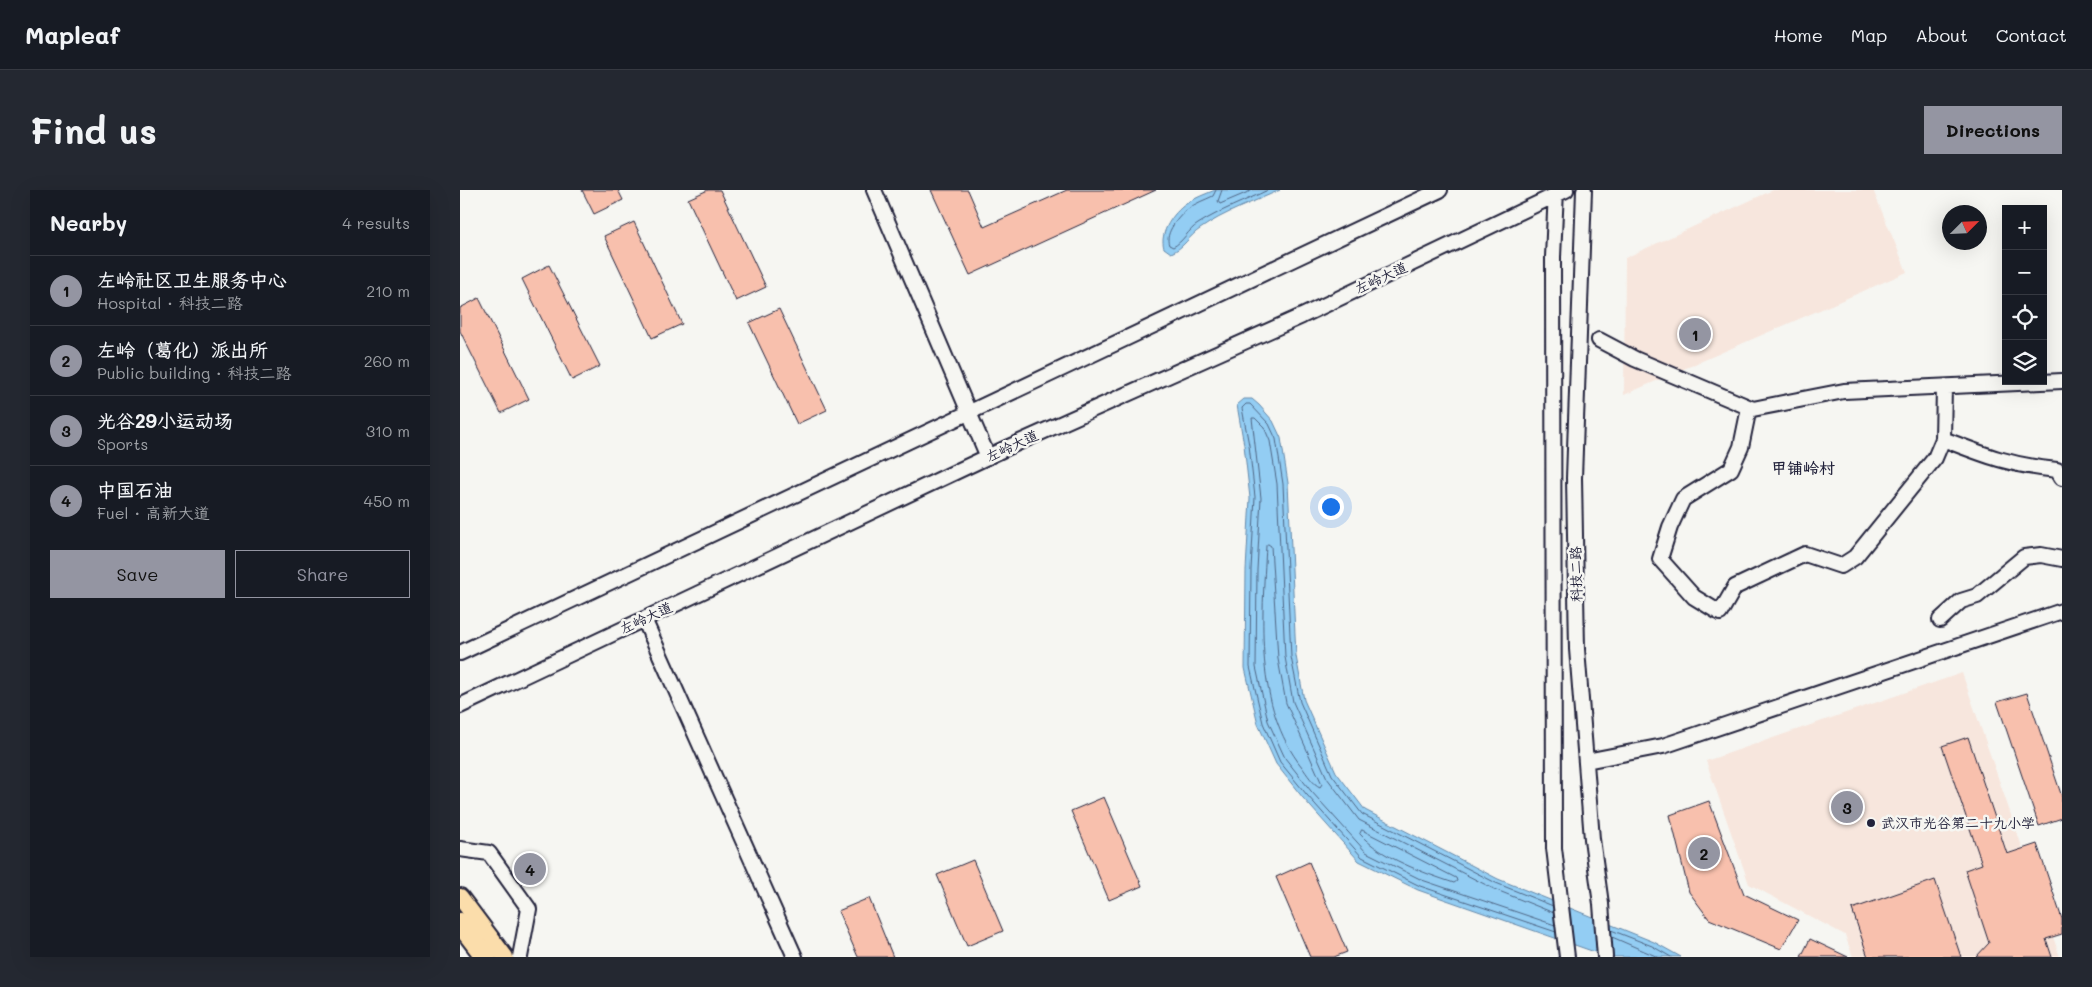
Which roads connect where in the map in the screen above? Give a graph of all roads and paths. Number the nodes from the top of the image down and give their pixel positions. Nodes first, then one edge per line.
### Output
1 (874, 190) edge
2 (1440, 190) edge
3 (1584, 190) edge
4 (1560, 192) edge
5 (1599, 340) dead end
6 (2062, 381) edge
7 (1944, 387) junction
8 (1750, 408) junction
9 (970, 412) junction
10 (1943, 439) junction
11 (988, 456) junction
12 (2062, 478) edge
13 (2062, 559) edge
14 (2062, 612) edge
15 (644, 619) junction
16 (1940, 620) dead end
17 (460, 653) edge
18 (460, 706) edge
19 (1586, 761) junction
20 (460, 849) edge
21 (460, 897) edge
22 (460, 923) edge
23 (1566, 951) edge
24 (486, 957) edge
25 (505, 957) edge
26 (520, 957) edge
27 (795, 957) edge
28 (1605, 957) edge

1 - 9 street
2 - 9 street
3 - 19 street, 科技二路
4 - 11 street, 左岭大道
4 - 23 street, 科技二路
5 - 8 street
6 - 7 street
7 - 8 street
7 - 10 street
8 - 10 street
9 - 11 street
9 - 17 street
10 - 12 street
11 - 15 street, 左岭大道
13 - 16 street
14 - 19 street
15 - 18 street, 左岭大道
15 - 27 street
19 - 28 street, 科技二路
20 - 26 street
21 - 25 main road
22 - 24 highway

